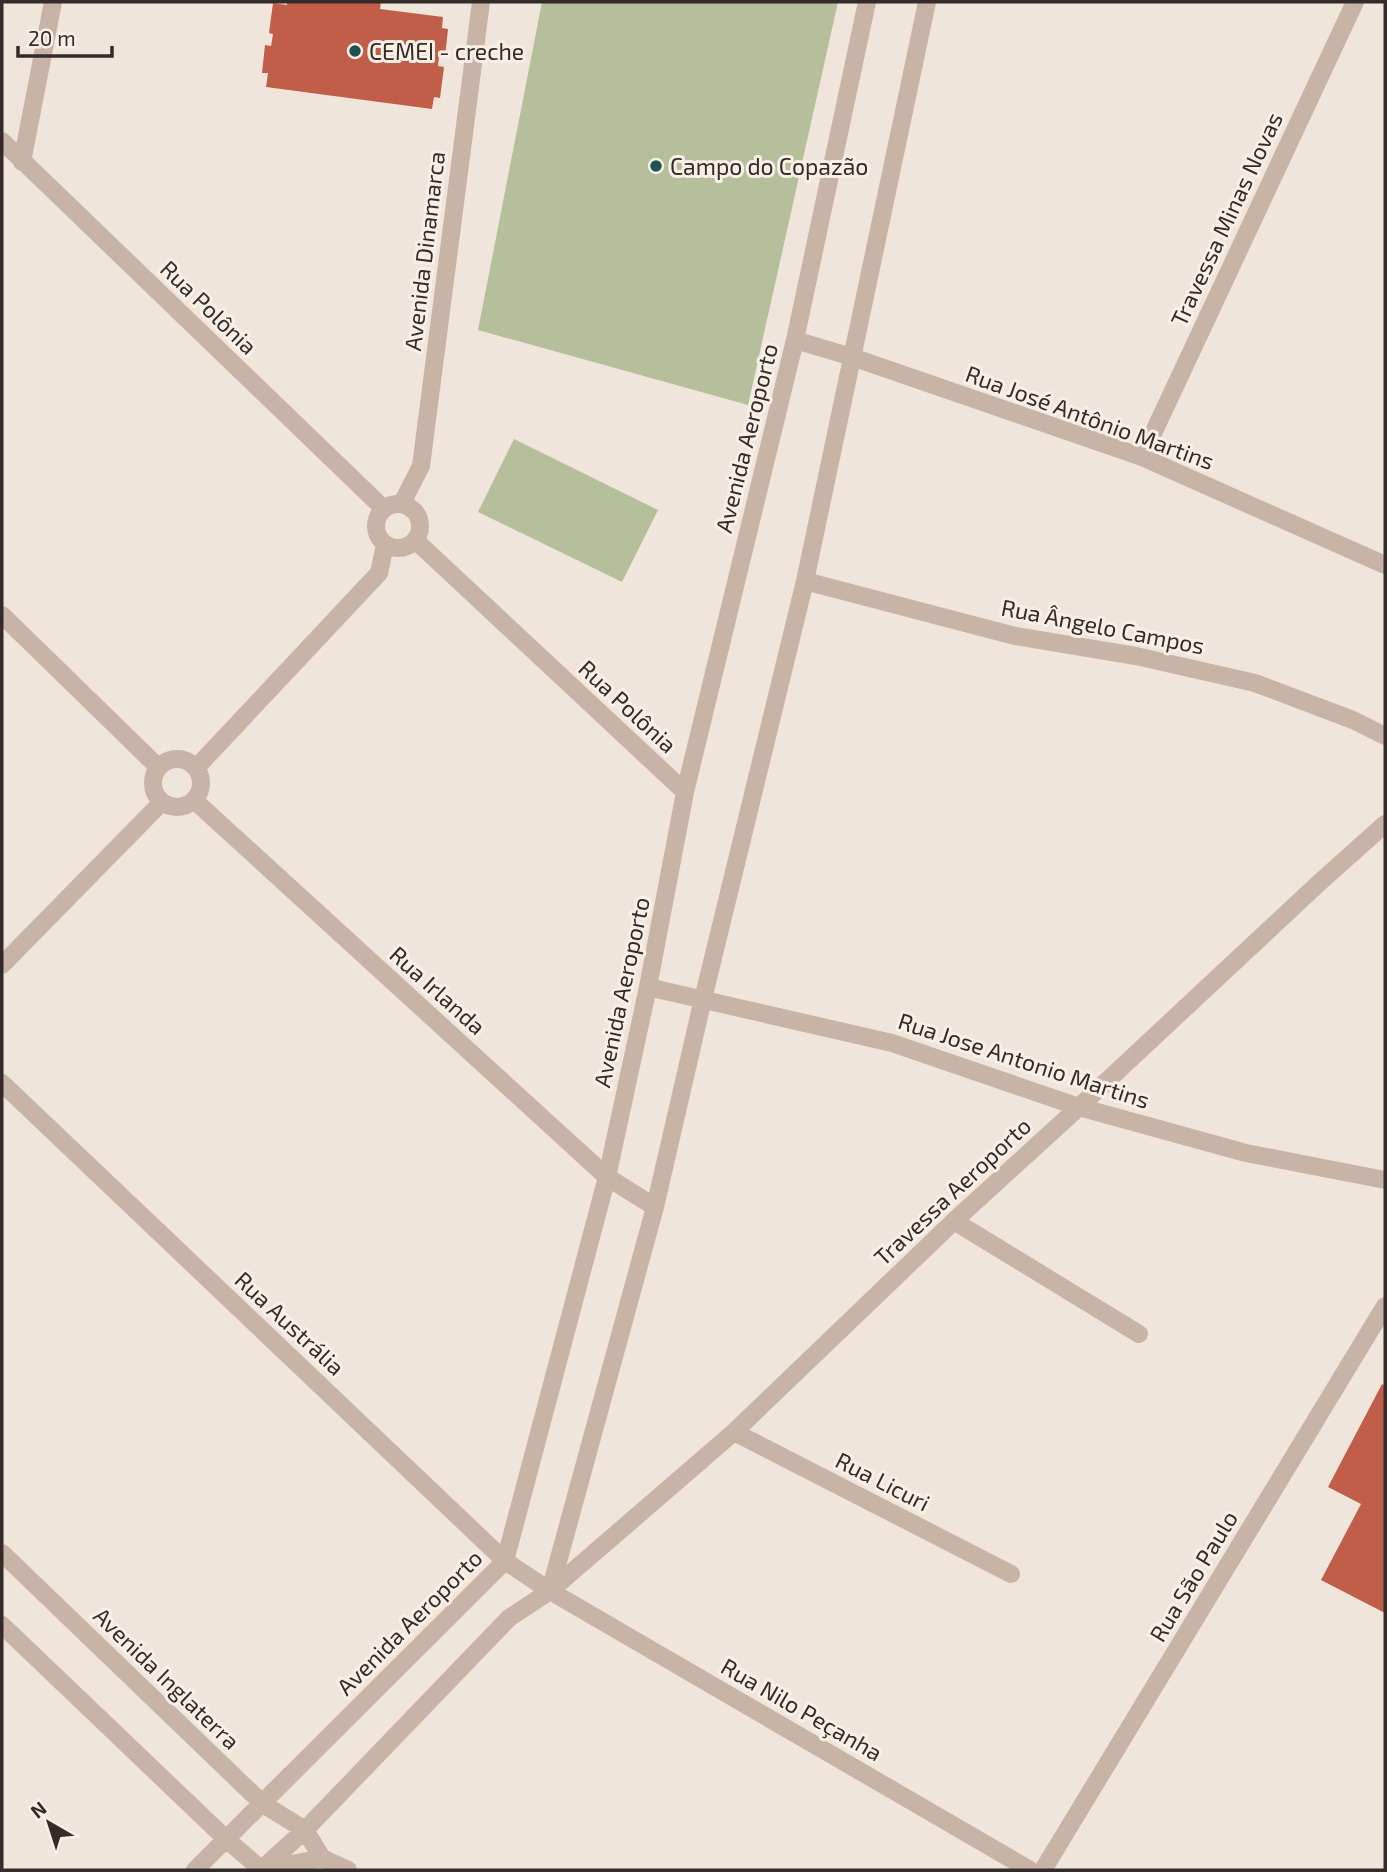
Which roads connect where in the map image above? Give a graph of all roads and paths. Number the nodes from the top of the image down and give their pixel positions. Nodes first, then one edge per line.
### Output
1 (53, 2) edge
2 (481, 2) edge
3 (867, 2) edge
4 (927, 2) edge
5 (1355, 2) edge
6 (2, 141) edge
7 (22, 162) junction
8 (795, 340) junction
9 (852, 357) junction
10 (1142, 457) junction
11 (402, 503) junction
12 (383, 508) junction
13 (415, 540) junction
14 (385, 545) junction
15 (1385, 565) edge
16 (805, 581) junction
17 (2, 615) edge
18 (1385, 736) edge
19 (158, 767) junction
20 (196, 768) junction
21 (685, 792) junction
22 (194, 800) junction
23 (162, 802) junction
24 (1385, 824) edge
25 (2, 965) edge
26 (648, 987) junction
27 (703, 999) junction
28 (2, 1083) edge
29 (1079, 1107) junction
30 (607, 1177) junction
31 (1385, 1180) edge
32 (656, 1207) junction
33 (954, 1221) junction
34 (1385, 1306) edge
35 (1139, 1334) dead end
36 (734, 1432) junction
37 (2, 1553) edge
38 (505, 1560) junction
39 (1011, 1574) dead end
40 (550, 1591) junction
41 (2, 1625) edge
42 (263, 1804) junction
43 (305, 1830) junction
44 (226, 1839) junction
45 (322, 1858) junction
46 (195, 1870) edge
47 (262, 1870) edge
48 (348, 1870) edge
49 (1030, 1870) edge
50 (1043, 1870) edge

1 - 7 street
2 - 11 street, Avenida Dinamarca
3 - 8 street, Avenida Aeroporto
4 - 9 street
5 - 10 street, Travessa Minas Novas
6 - 7 street, Rua Polônia
7 - 12 street, Rua Polônia
8 - 9 street, Rua José Antônio Martins
8 - 21 street, Avenida Aeroporto
9 - 10 street, Rua José Antônio Martins
9 - 16 street
10 - 15 street, Rua José Antônio Martins
11 - 12 street
11 - 13 street
12 - 14 street
13 - 14 street
13 - 21 street, Rua Polônia
14 - 20 street
16 - 18 street, Rua Ângelo Campos
16 - 27 street
17 - 19 street
19 - 20 street
19 - 23 street
20 - 22 street
21 - 26 street, Avenida Aeroporto
22 - 23 street
22 - 30 street, Rua Irlanda
23 - 25 street
24 - 29 street, Travessa Aeroporto
26 - 27 street, Rua Jose Antonio Martins
26 - 30 street, Avenida Aeroporto
27 - 29 street, Rua Jose Antonio Martins
27 - 32 street
28 - 38 street, Rua Austrália
29 - 31 street, Rua Jose Antonio Martins
29 - 33 street, Travessa Aeroporto
30 - 32 street, Rua Irlanda
30 - 38 street, Avenida Aeroporto
32 - 40 street
33 - 35 street
33 - 36 street, Travessa Aeroporto
34 - 50 street, Rua São Paulo
36 - 39 street, Rua Licuri
36 - 40 street, Travessa Aeroporto
37 - 42 street, Avenida Inglaterra
38 - 40 street, Rua Austrália
38 - 42 street, Avenida Aeroporto
40 - 43 street
40 - 49 street, Rua Nilo Peçanha
41 - 44 street
42 - 43 street, Avenida Inglaterra
42 - 44 street, Avenida Aeroporto
43 - 45 street
43 - 47 street
44 - 46 street, Avenida Aeroporto
44 - 47 street
45 - 47 street
45 - 48 street

